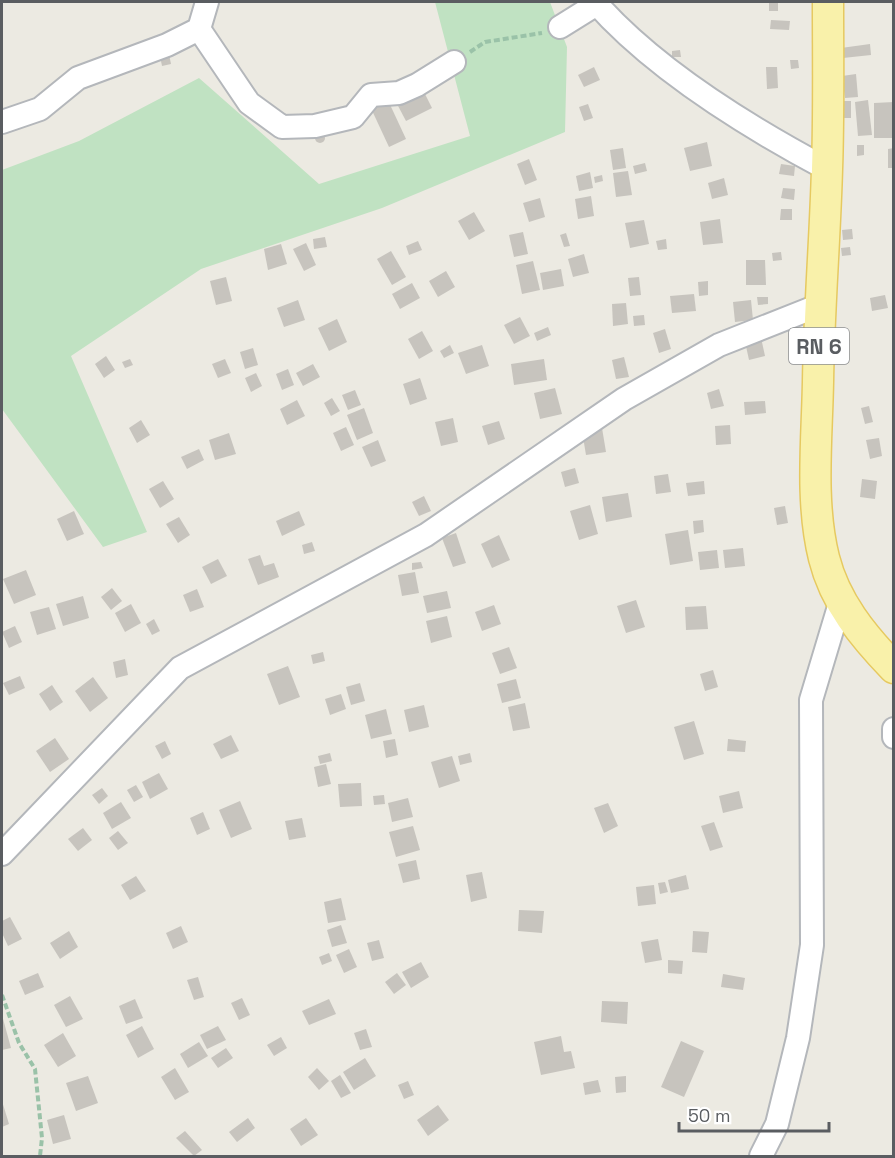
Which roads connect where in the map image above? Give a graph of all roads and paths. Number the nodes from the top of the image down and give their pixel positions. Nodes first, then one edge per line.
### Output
1 (207, 2) edge
2 (828, 2) edge
3 (596, 3) edge
4 (560, 27) joint
5 (199, 29) junction
6 (454, 62) joint
7 (2, 122) edge
8 (827, 169) junction
9 (820, 305) junction
10 (841, 600) junction
11 (894, 668) edge
12 (894, 729) edge
13 (894, 737) edge
14 (2, 854) edge
15 (2, 995) edge
16 (40, 1156) edge
17 (761, 1156) edge

1 - 5 street
2 - 8 main road, RN 6
3 - 4 street
3 - 8 street
4 - 6 path
5 - 6 street
5 - 7 street
8 - 9 main road, RN 6
9 - 10 main road, RN 6
9 - 14 street
10 - 11 main road, RN 6
10 - 17 street
12 - 13 street
15 - 16 path

